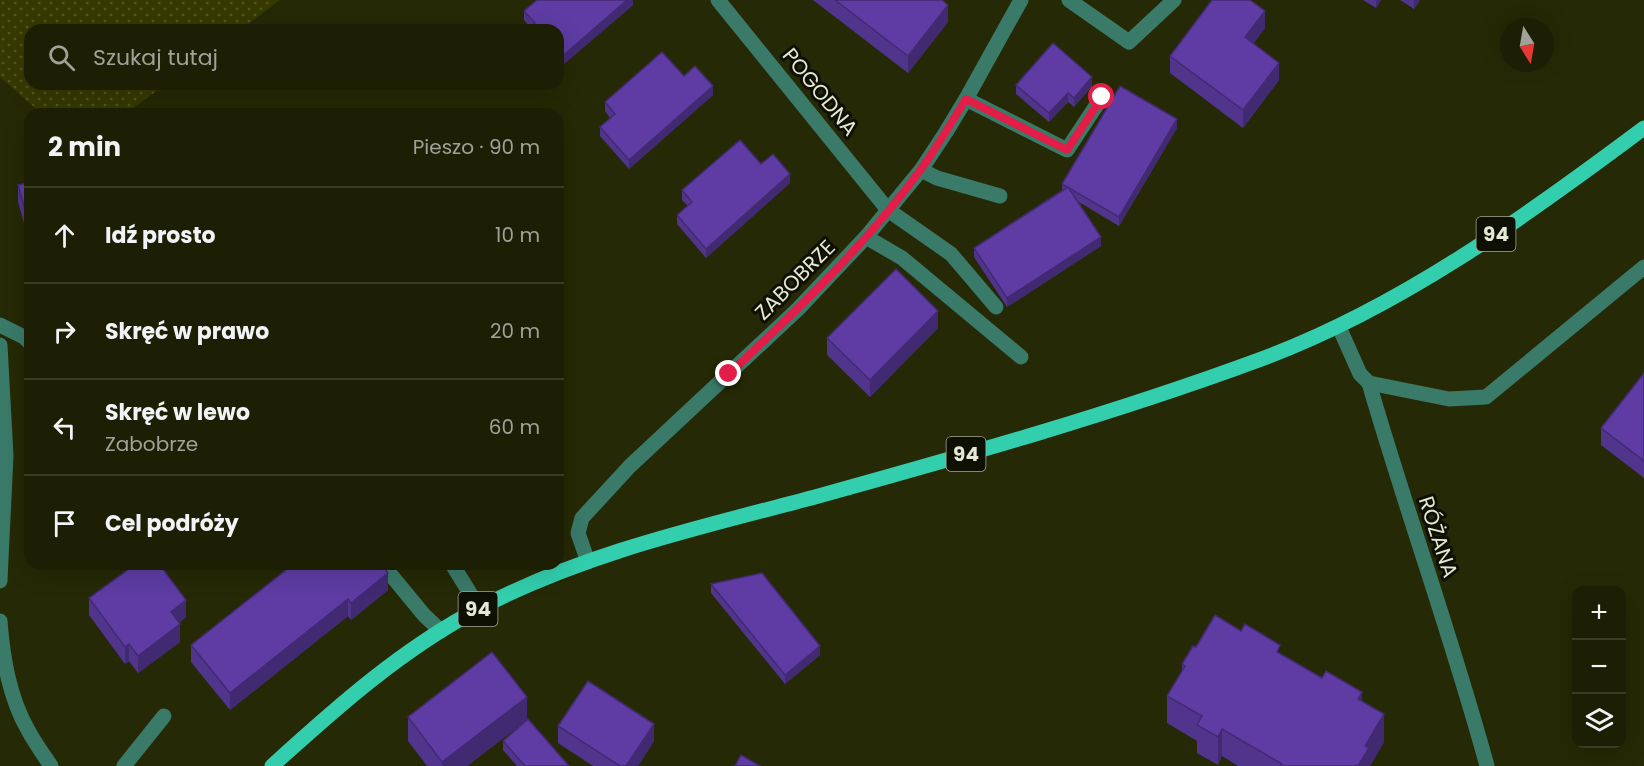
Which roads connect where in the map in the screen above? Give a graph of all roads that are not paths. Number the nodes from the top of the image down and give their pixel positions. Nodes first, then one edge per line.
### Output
1 (718, 0) edge
2 (1021, 0) edge
3 (1069, 0) edge
4 (1174, 0) edge
5 (1102, 97) dead end
6 (966, 99) junction
7 (1644, 128) edge
8 (921, 170) junction
9 (1000, 196) dead end
10 (888, 210) junction
11 (866, 237) junction
12 (1644, 267) edge
13 (996, 308) dead end
14 (0, 325) edge
15 (1338, 327) junction
16 (24, 337) edge
17 (0, 345) edge
18 (1021, 357) dead end
19 (1369, 383) junction
20 (3, 454) edge
21 (588, 562) junction
22 (387, 570) edge
23 (456, 570) edge
24 (0, 581) edge
25 (478, 608) junction
26 (0, 621) edge
27 (441, 631) junction
28 (164, 716) dead end
29 (51, 766) edge
30 (124, 766) edge
31 (272, 766) edge
32 (1487, 766) edge

1 - 10 street, POGODNA
2 - 6 street, ZABOBRZE
3 - 4 street
5 - 6 street
6 - 8 street, ZABOBRZE
7 - 15 main road, 94
8 - 9 street
8 - 10 street, ZABOBRZE
10 - 11 street, ZABOBRZE
10 - 13 street, POGODNA
11 - 18 street
11 - 21 street, ZABOBRZE
12 - 19 street
14 - 16 street
15 - 19 street, RÓŻANA
15 - 21 main road, 94
17 - 20 street
19 - 32 street, RÓŻANA
20 - 24 street
21 - 25 main road, 94
22 - 27 street
23 - 25 street
25 - 27 main road, 94
26 - 29 street
27 - 31 main road, 94
28 - 30 street

